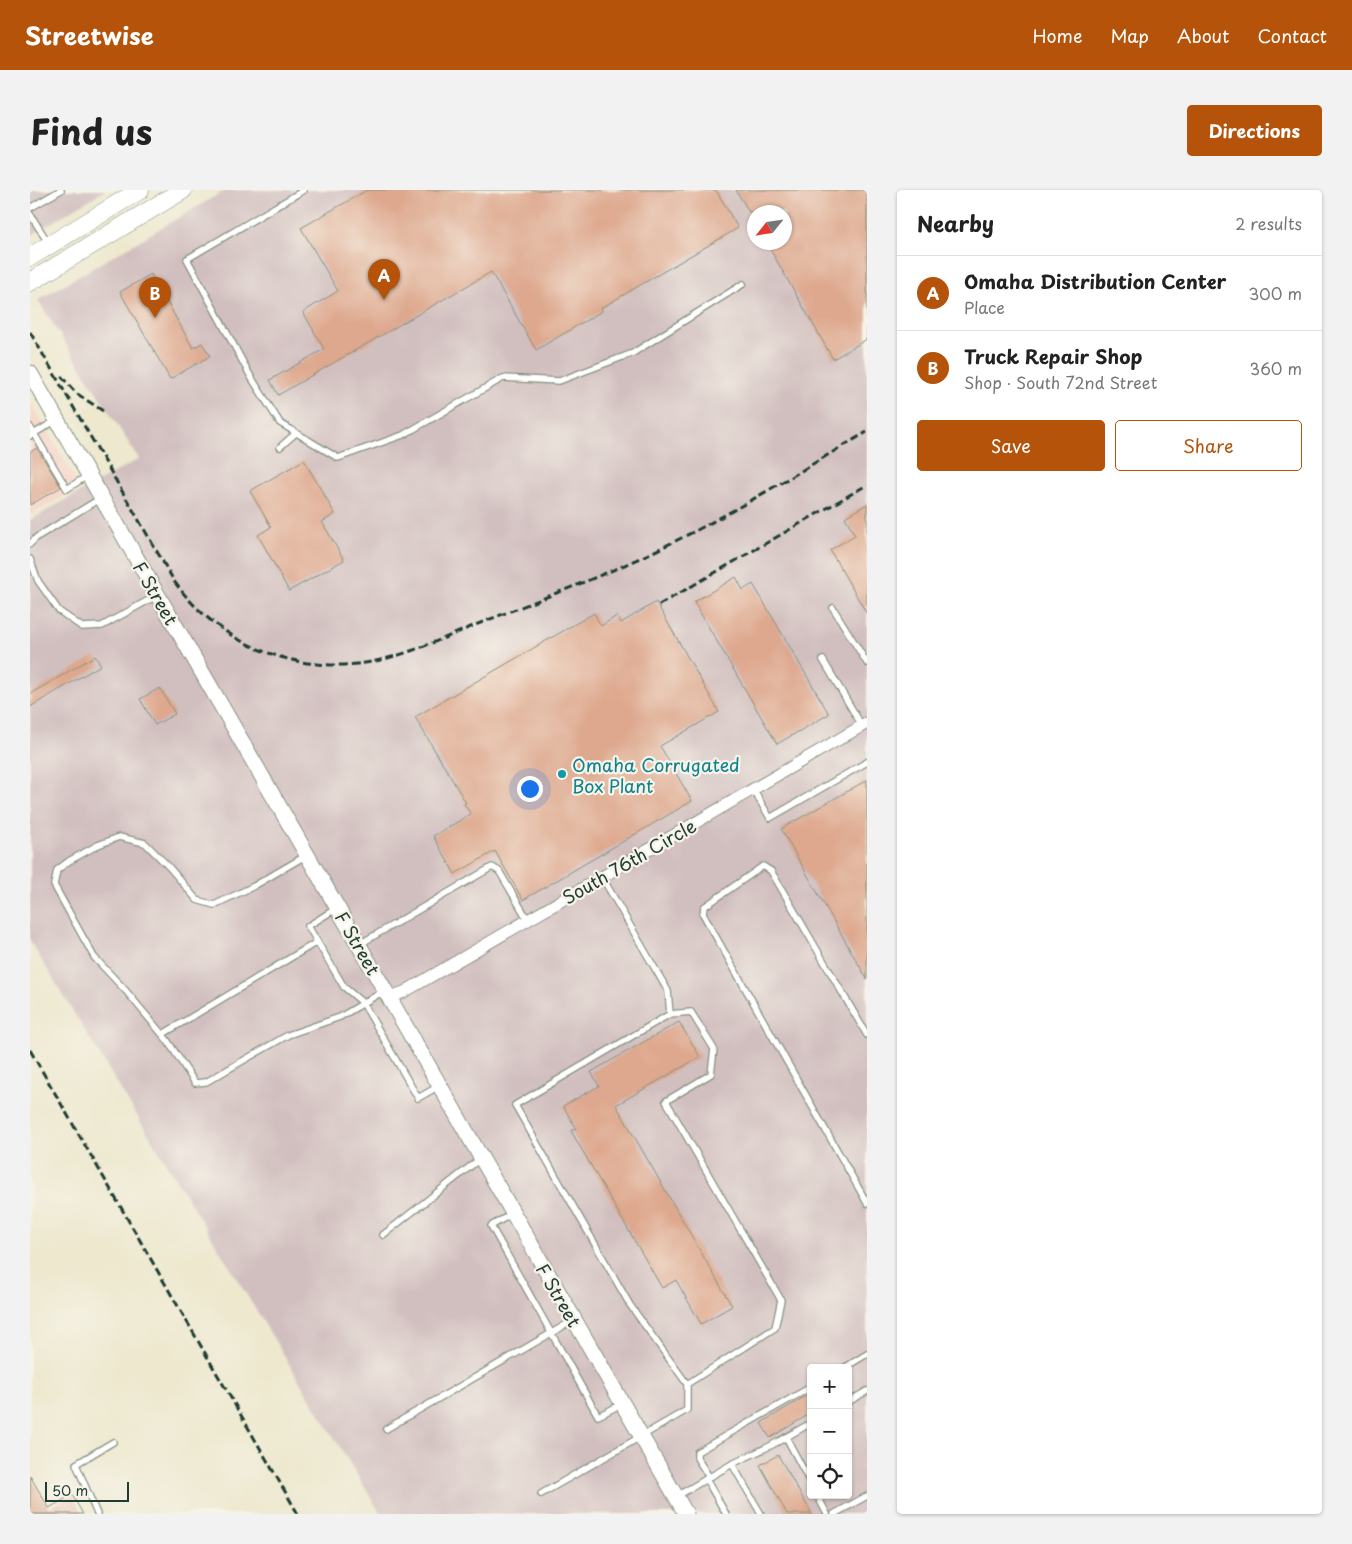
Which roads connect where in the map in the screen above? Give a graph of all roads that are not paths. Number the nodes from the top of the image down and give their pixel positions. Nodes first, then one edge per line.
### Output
1 (61, 190) edge
2 (140, 190) edge
3 (183, 190) edge
4 (304, 190) edge
5 (30, 208) edge
6 (30, 214) edge
7 (50, 246) junction
8 (30, 257) edge
9 (30, 282) edge
10 (743, 284) dead end
11 (30, 373) edge
12 (57, 420) junction
13 (30, 427) edge
14 (296, 433) junction
15 (32, 435) edge
16 (280, 447) dead end
17 (88, 476) junction
18 (101, 498) junction
19 (30, 544) edge
20 (30, 559) edge
21 (157, 596) junction
22 (833, 608) dead end
23 (823, 660) dead end
24 (867, 663) edge
25 (865, 725) edge
26 (867, 762) edge
27 (753, 790) junction
28 (307, 855) junction
29 (602, 877) junction
30 (337, 908) junction
31 (528, 920) junction
32 (317, 942) junction
33 (358, 945) junction
34 (388, 993) junction
35 (363, 1003) junction
36 (670, 1014) junction
37 (163, 1034) junction
38 (867, 1035) edge
39 (439, 1085) junction
40 (481, 1158) junction
41 (867, 1203) edge
42 (513, 1213) junction
43 (383, 1235) dead end
44 (574, 1320) junction
45 (552, 1333) junction
46 (867, 1354) edge
47 (851, 1364) edge
48 (688, 1384) junction
49 (807, 1389) edge
50 (867, 1391) edge
51 (852, 1400) edge
52 (622, 1404) junction
53 (807, 1425) edge
54 (386, 1429) dead end
55 (640, 1436) junction
56 (786, 1437) junction
57 (113, 1442) dead end
58 (732, 1464) junction
59 (807, 1476) edge
60 (707, 1478) junction
61 (541, 1494) dead end
62 (867, 1496) edge
63 (675, 1497) junction
64 (819, 1499) edge
65 (98, 1514) edge
66 (686, 1514) edge
67 (726, 1514) edge
68 (761, 1514) edge
69 (827, 1514) edge
70 (834, 1514) edge

1 - 5 lane
2 - 7 main road
3 - 9 main road
4 - 14 lane
6 - 7 lane
7 - 8 main road
10 - 14 lane
11 - 12 street, F Street
12 - 15 lane
12 - 17 street, F Street
13 - 15 lane
14 - 16 lane
15 - 17 lane
17 - 18 street, F Street
18 - 19 lane
18 - 21 street, F Street
20 - 21 lane
21 - 28 street, F Street
22 - 24 lane
23 - 25 lane
25 - 27 street, South 76th Circle
26 - 27 lane
27 - 29 street, South 76th Circle
28 - 30 street, F Street
28 - 37 lane
29 - 31 street, South 76th Circle
29 - 36 lane
30 - 32 lane
30 - 33 street, F Street
31 - 33 lane
31 - 34 street, South 76th Circle
32 - 35 lane
32 - 37 lane
33 - 34 street, F Street
34 - 35 lane
34 - 39 street, F Street
35 - 37 lane
35 - 39 lane
36 - 48 lane
36 - 48 lane
38 - 41 lane
39 - 40 street, F Street
40 - 42 street, F Street
40 - 43 lane
42 - 44 street, F Street
42 - 45 lane
44 - 45 lane
44 - 52 street, F Street
45 - 52 lane
45 - 54 lane
46 - 47 lane
48 - 55 lane
49 - 60 lane
50 - 51 lane
52 - 55 street, F Street
53 - 56 lane
55 - 61 lane
55 - 63 street, F Street
56 - 58 lane
56 - 59 lane
57 - 65 lane
58 - 60 lane
58 - 68 lane
60 - 63 lane
60 - 67 lane
62 - 70 lane
63 - 66 street, F Street
64 - 69 lane

